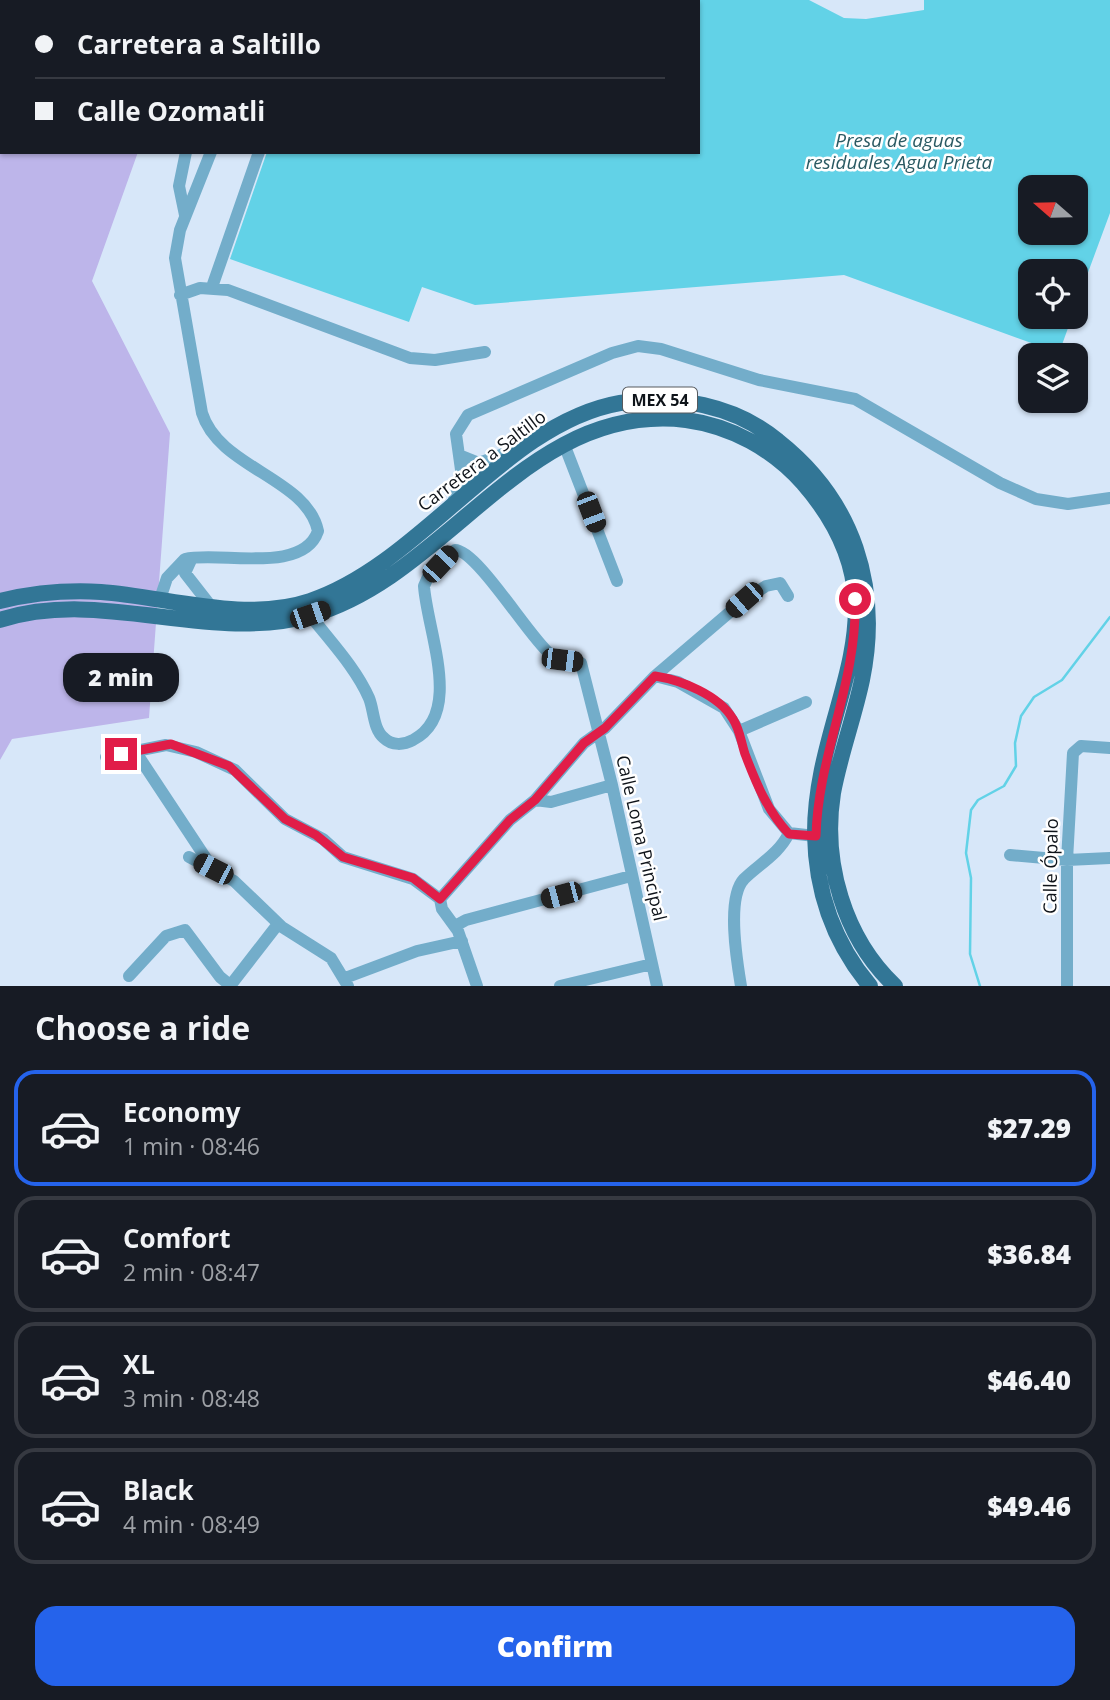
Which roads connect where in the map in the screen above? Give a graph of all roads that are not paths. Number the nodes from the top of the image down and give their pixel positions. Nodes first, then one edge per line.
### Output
1 (186, 154) edge
2 (210, 154) edge
3 (258, 154) edge
4 (186, 215) junction
5 (212, 287) junction
6 (180, 295) junction
7 (485, 352) dead end
8 (564, 444) junction
9 (528, 446) junction
10 (459, 455) junction
11 (1110, 498) edge
12 (451, 508) junction
13 (192, 558) junction
14 (618, 581) dead end
15 (788, 597) dead end
16 (160, 599) junction
17 (0, 601) edge
18 (210, 605) junction
19 (310, 615) junction
20 (0, 620) edge
21 (655, 676) junction
22 (806, 702) dead end
23 (739, 731) junction
24 (599, 733) junction
25 (1110, 748) edge
26 (135, 751) junction
27 (106, 757) dead end
28 (612, 785) junction
29 (535, 800) junction
30 (789, 834) junction
31 (816, 836) junction
32 (1010, 855) dead end
33 (189, 857) dead end
34 (1110, 858) edge
35 (1066, 860) junction
36 (213, 869) junction
37 (632, 876) junction
38 (440, 899) junction
39 (278, 924) junction
40 (455, 926) junction
41 (462, 941) junction
42 (652, 964) junction
43 (129, 975) dead end
44 (346, 982) edge
45 (231, 986) edge
46 (477, 986) edge
47 (560, 986) edge
48 (657, 986) edge
49 (741, 986) edge
50 (870, 986) edge
51 (895, 986) edge
52 (1067, 986) edge

1 - 4 street
2 - 4 street
3 - 5 street
4 - 6 street
5 - 6 street
5 - 7 street
6 - 13 street
8 - 14 street
8 - 19 main road, Carretera a Saltillo / MEX 54
8 - 31 main road, Carretera a Saltillo / MEX 54
9 - 10 street
9 - 12 main road, Carretera a Saltillo / MEX 54
9 - 51 main road, Carretera a Saltillo / MEX 54
10 - 11 street
10 - 12 street
12 - 18 main road, Carretera a Saltillo / MEX 54
13 - 16 street
13 - 18 street
15 - 21 street
16 - 17 main road, Carretera a Saltillo / MEX 54
16 - 18 main road, Carretera a Saltillo / MEX 54
19 - 20 main road, Carretera a Saltillo / MEX 54
19 - 24 street, Calle Loma Principal
21 - 23 street
21 - 24 street
22 - 23 street
23 - 30 street
24 - 28 street, Calle Loma Principal
24 - 29 street
25 - 35 street, Calle Ópalo
26 - 27 street
26 - 36 street
26 - 38 street
28 - 29 street
28 - 37 street, Calle Loma Principal
29 - 38 street
30 - 31 street
30 - 49 street
31 - 50 main road, Carretera a Saltillo / MEX 54
32 - 35 street
33 - 36 street
34 - 35 street
35 - 52 street, Calle Ópalo
36 - 39 street
37 - 40 street
37 - 42 street, Calle Loma Principal
38 - 40 street
39 - 44 street
39 - 45 street
40 - 41 street
41 - 44 street
41 - 46 street
42 - 47 street
42 - 48 street, Calle Loma Principal
43 - 45 street

